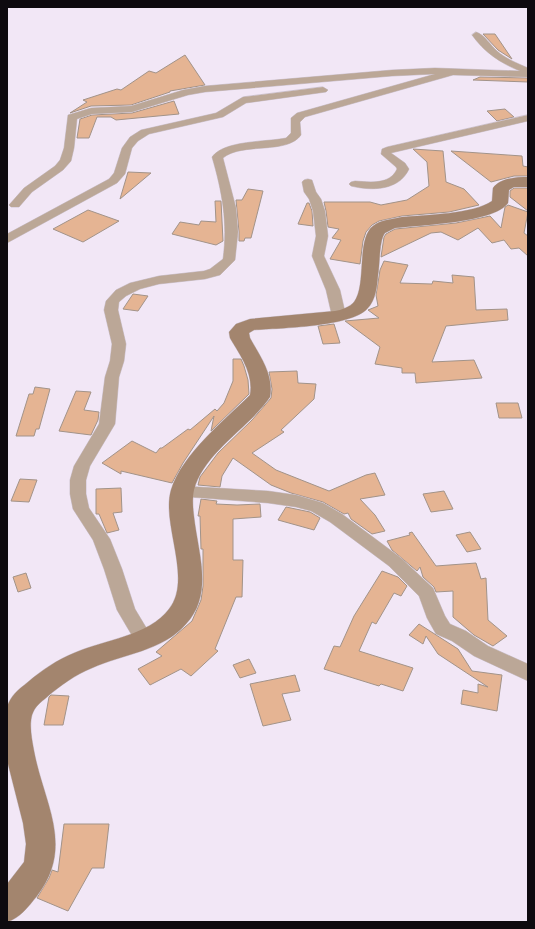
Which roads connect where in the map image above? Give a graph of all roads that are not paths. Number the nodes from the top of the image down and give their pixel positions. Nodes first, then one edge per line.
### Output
1 (476, 35) dead end
2 (419, 72) junction
3 (452, 72) junction
4 (528, 72) edge
5 (528, 118) edge
6 (308, 182) dead end
7 (528, 182) edge
8 (355, 184) dead end
9 (15, 205) dead end
10 (7, 238) edge
11 (339, 316) junction
12 (182, 492) junction
13 (144, 639) junction
14 (528, 673) edge
15 (7, 907) edge
16 (7, 917) edge
17 (10, 922) edge

1 - 4 street
2 - 3 street
2 - 9 street
2 - 10 street
3 - 4 street
3 - 13 street
5 - 8 street
6 - 11 street
7 - 11 street
11 - 12 street
12 - 13 street
12 - 14 street
13 - 15 street
16 - 17 street

